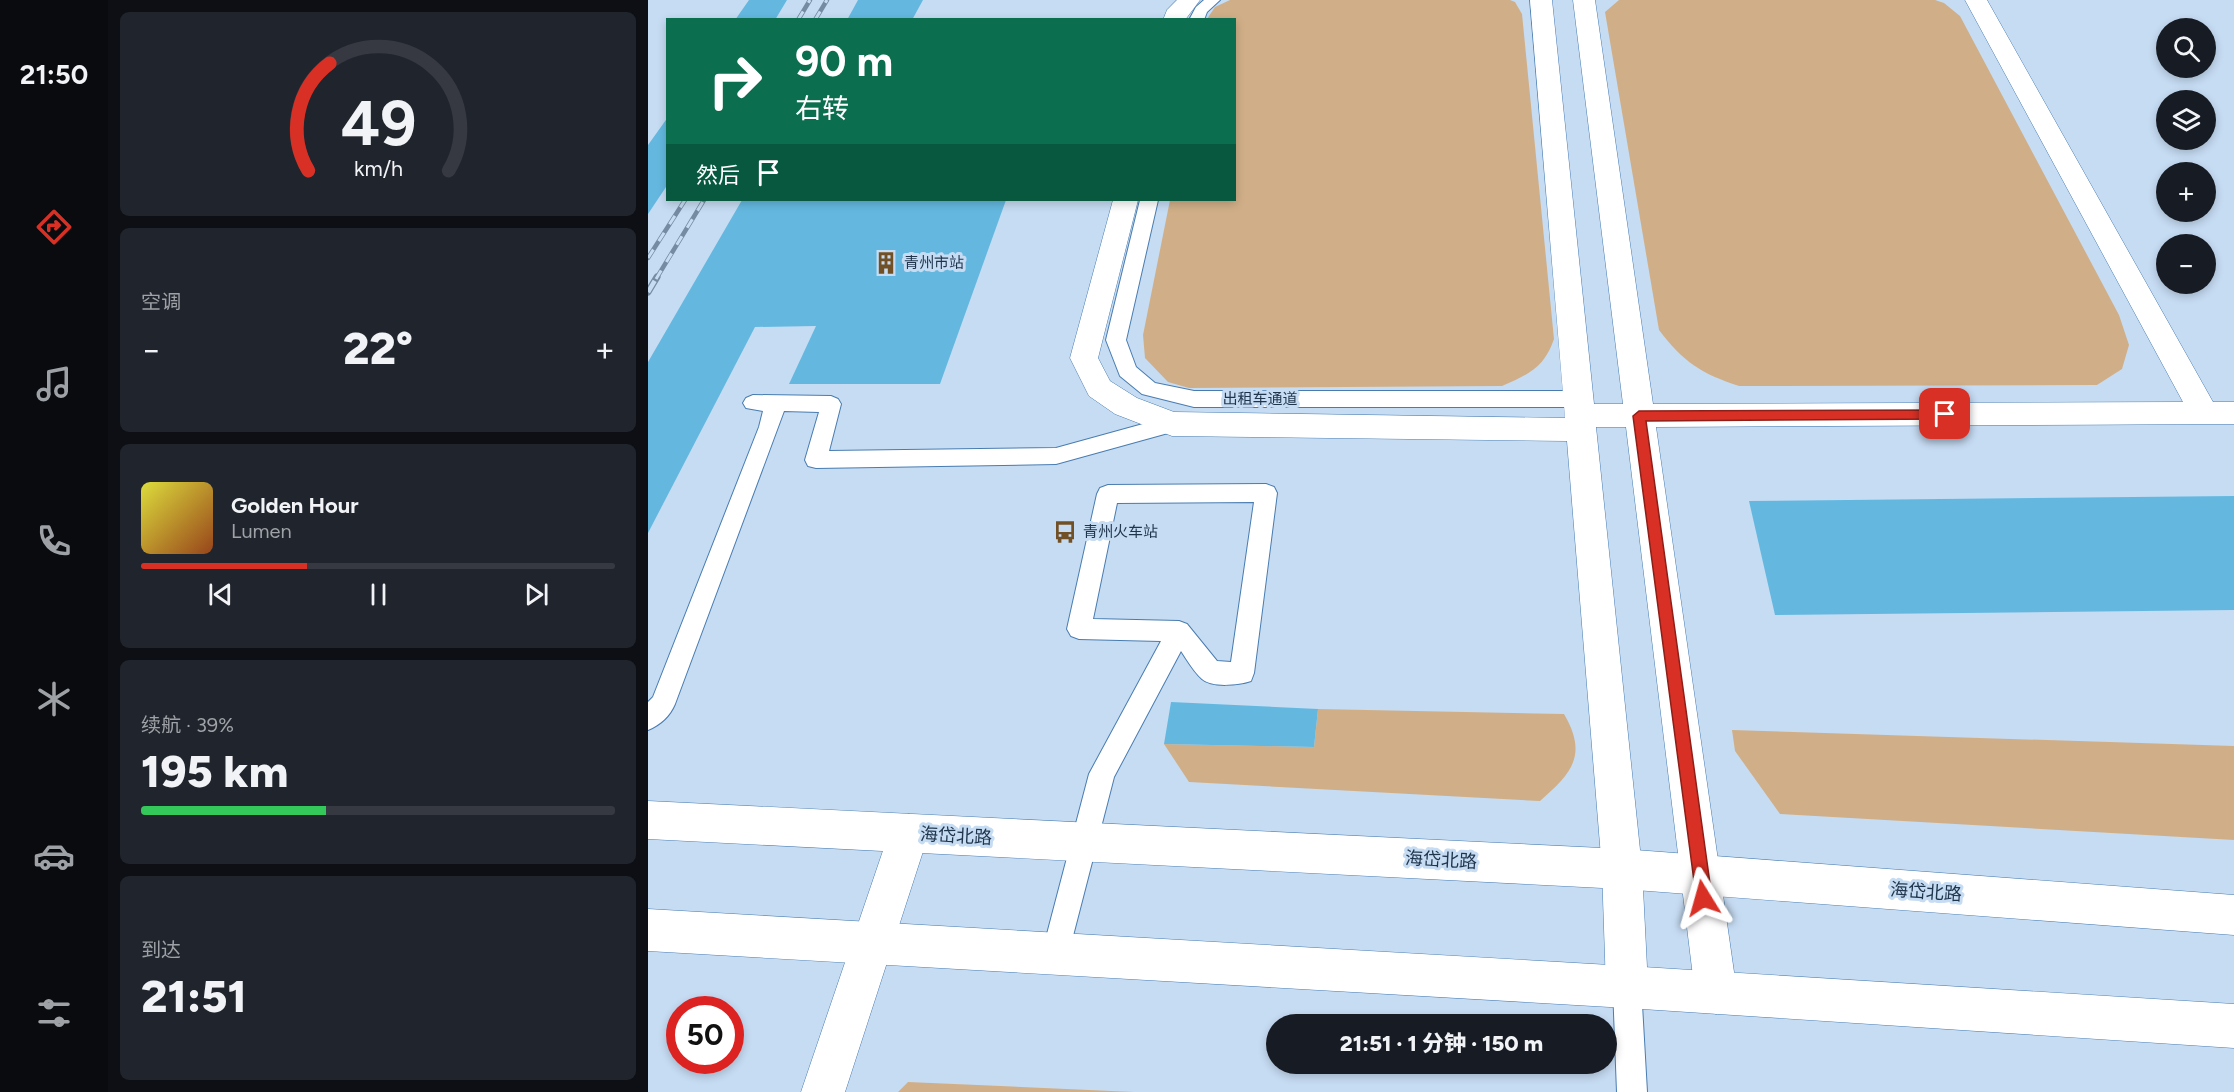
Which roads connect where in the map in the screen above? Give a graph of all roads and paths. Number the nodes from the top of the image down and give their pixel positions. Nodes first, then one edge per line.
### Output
1 (1189, 0) edge
2 (1213, 0) edge
3 (1540, 0) edge
4 (1584, 0) edge
5 (1976, 0) edge
6 (1174, 18) edge
7 (1197, 18) edge
8 (1126, 201) edge
9 (1149, 201) edge
10 (753, 403) dead end
11 (776, 404) junction
12 (2204, 413) junction
13 (2234, 413) edge
14 (1579, 415) junction
15 (1639, 416) junction
16 (1172, 424) junction
17 (1179, 631) junction
18 (648, 718) edge
19 (648, 820) edge
20 (909, 833) junction
21 (1085, 843) junction
22 (1623, 869) junction
23 (1700, 874) junction
24 (2234, 915) edge
25 (648, 930) edge
26 (871, 944) junction
27 (1056, 953) junction
28 (1627, 987) junction
29 (1716, 993) junction
30 (2234, 1026) edge
31 (823, 1092) edge
32 (1632, 1092) edge

1 - 6 main road
2 - 7 lane
3 - 14 main road
4 - 15 main road
5 - 12 main road
8 - 16 main road
9 - 14 lane, 出租车通道
10 - 11 lane
11 - 16 lane
11 - 18 lane
12 - 13 main road
12 - 15 main road
14 - 15 main road
14 - 16 main road
14 - 22 main road
15 - 23 main road
17 - 17 lane
17 - 21 lane
19 - 20 main road, 海岱北路
20 - 21 main road, 海岱北路
20 - 26 main road
21 - 22 main road, 海岱北路
21 - 27 lane
22 - 23 main road, 海岱北路
22 - 28 main road
23 - 24 main road, 海岱北路
23 - 29 main road
25 - 26 main road
26 - 27 main road
26 - 31 main road
27 - 28 main road
28 - 29 main road
28 - 32 lane
29 - 30 main road

